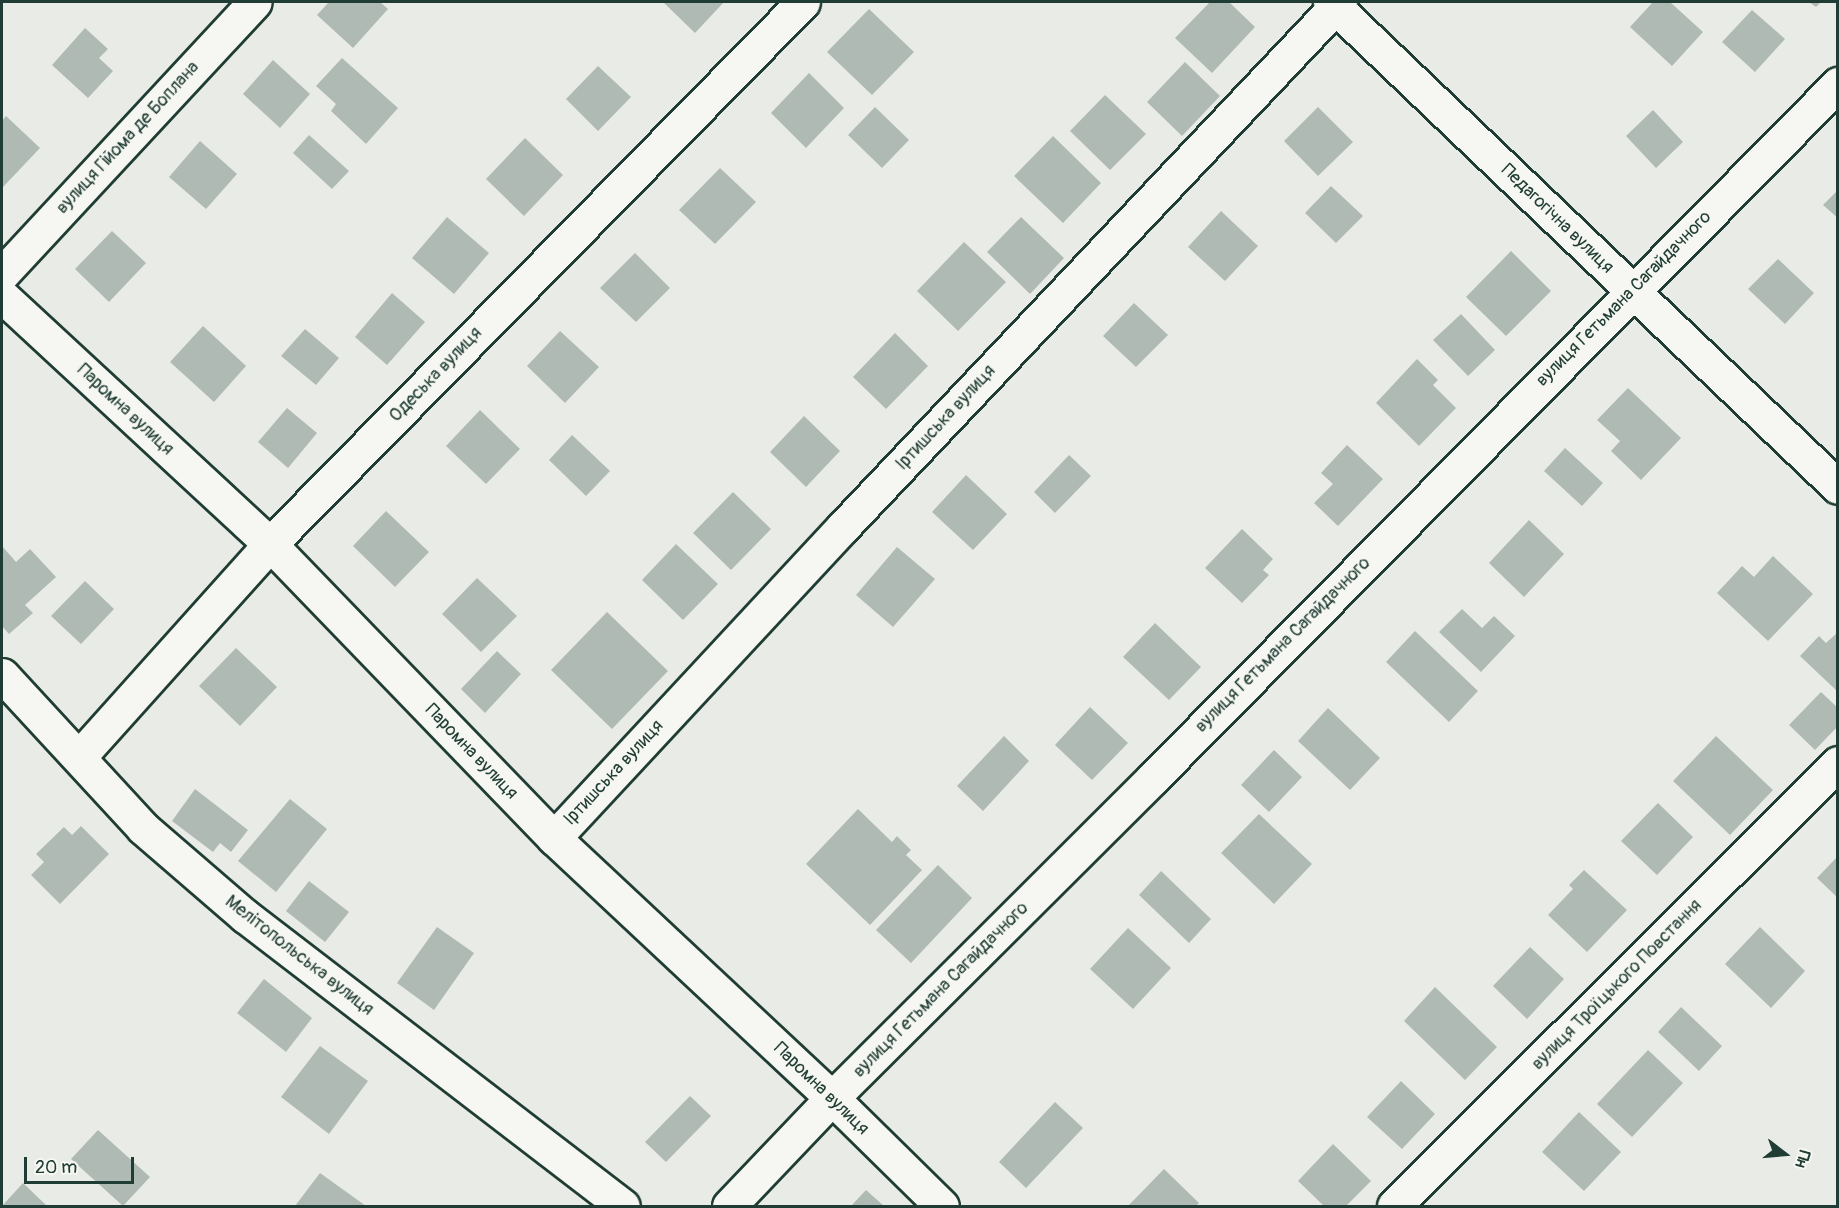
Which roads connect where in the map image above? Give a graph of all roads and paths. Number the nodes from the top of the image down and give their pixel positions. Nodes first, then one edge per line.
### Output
1 (255, 2) edge
2 (803, 2) edge
3 (1335, 3) edge
4 (1838, 84) edge
5 (2, 274) edge
6 (1632, 291) junction
7 (2, 296) edge
8 (1838, 487) edge
9 (270, 544) junction
10 (2, 675) edge
11 (79, 757) junction
12 (1838, 763) edge
13 (554, 838) junction
14 (832, 1098) junction
15 (623, 1206) edge
16 (729, 1206) edge
17 (942, 1206) edge
18 (1395, 1206) edge

1 - 5 street, вулиця Гійома де Боплана
2 - 9 street, Одеська вулиця
3 - 6 street, Педагогічна вулиця
3 - 13 street, Іртишська вулиця
4 - 6 street, вулиця Гетьмана Сагайдачного
6 - 8 street, Педагогічна вулиця
6 - 14 street, вулиця Гетьмана Сагайдачного
7 - 9 street, Паромна вулиця
9 - 11 street, Одеська вулиця
9 - 13 street, Паромна вулиця
10 - 11 street, Мелітопольська вулиця
11 - 15 street, Мелітопольська вулиця
12 - 18 street, вулиця Троїцького Повстання
13 - 14 street, Паромна вулиця
14 - 16 street, вулиця Гетьмана Сагайдачного
14 - 17 street, Паромна вулиця

